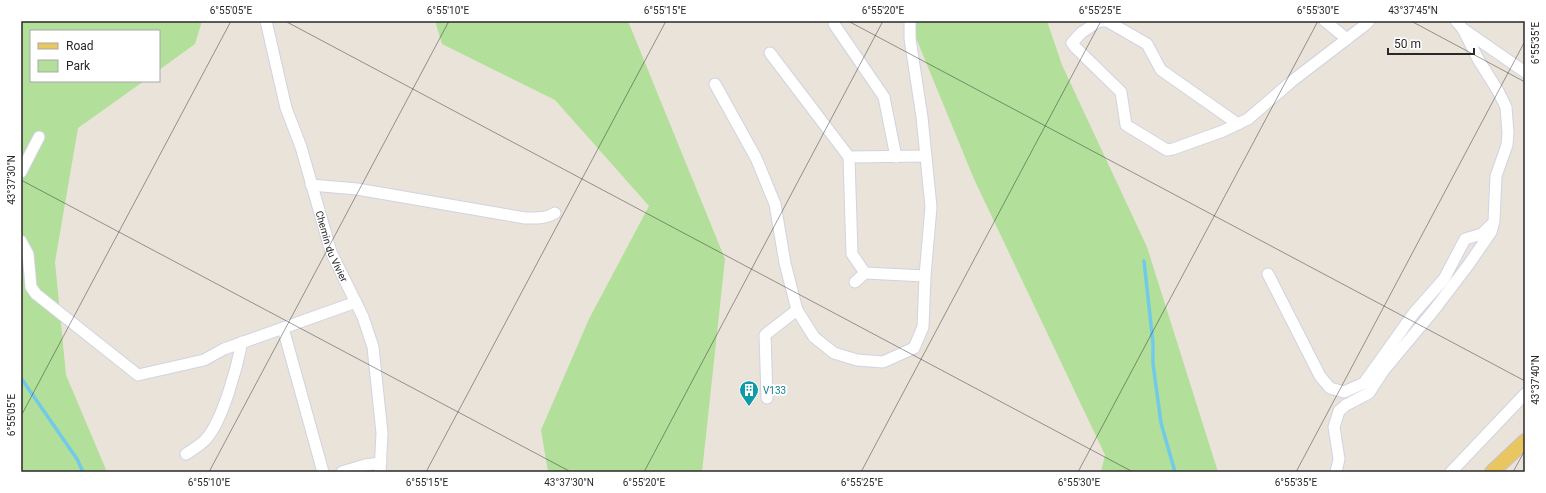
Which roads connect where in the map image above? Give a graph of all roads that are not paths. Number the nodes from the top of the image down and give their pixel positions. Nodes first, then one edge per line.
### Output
1 (266, 21) edge
2 (910, 21) edge
3 (1100, 21) edge
4 (1325, 21) edge
5 (1369, 21) edge
6 (834, 24) dead end
7 (1459, 25) edge
8 (1347, 39) junction
9 (770, 53) dead end
10 (1525, 72) edge
11 (715, 84) dead end
12 (1238, 124) junction
13 (39, 137) dead end
14 (926, 156) junction
15 (849, 157) junction
16 (896, 157) junction
17 (21, 172) edge
18 (311, 185) junction
19 (554, 213) dead end
20 (1494, 221) junction
21 (21, 241) edge
22 (865, 273) junction
23 (1268, 274) dead end
24 (925, 276) junction
25 (855, 282) dead end
26 (356, 302) junction
27 (797, 310) junction
28 (283, 328) junction
29 (242, 342) junction
30 (1525, 394) edge
31 (768, 398) dead end
32 (1525, 441) edge
33 (186, 454) dead end
34 (380, 468) edge
35 (323, 472) edge
36 (342, 472) edge
37 (1336, 472) edge
38 (1451, 472) edge
39 (1492, 472) edge

1 - 18 street, Chemin du Vivier
2 - 14 street
3 - 12 street
3 - 12 street
4 - 8 street
5 - 8 street
6 - 16 street
7 - 10 street
7 - 20 street
8 - 12 street
9 - 15 street
11 - 27 street
13 - 17 street
14 - 16 street
14 - 24 street
15 - 16 street
15 - 22 street
18 - 19 street
18 - 26 street, Chemin du Vivier
20 - 23 street
20 - 37 street
21 - 29 street
22 - 24 street
22 - 25 street
24 - 27 street
26 - 28 street
26 - 34 street, Chemin du Vivier
27 - 31 street
28 - 29 street
28 - 35 street
29 - 33 street
30 - 38 street
32 - 39 main road
34 - 36 street

